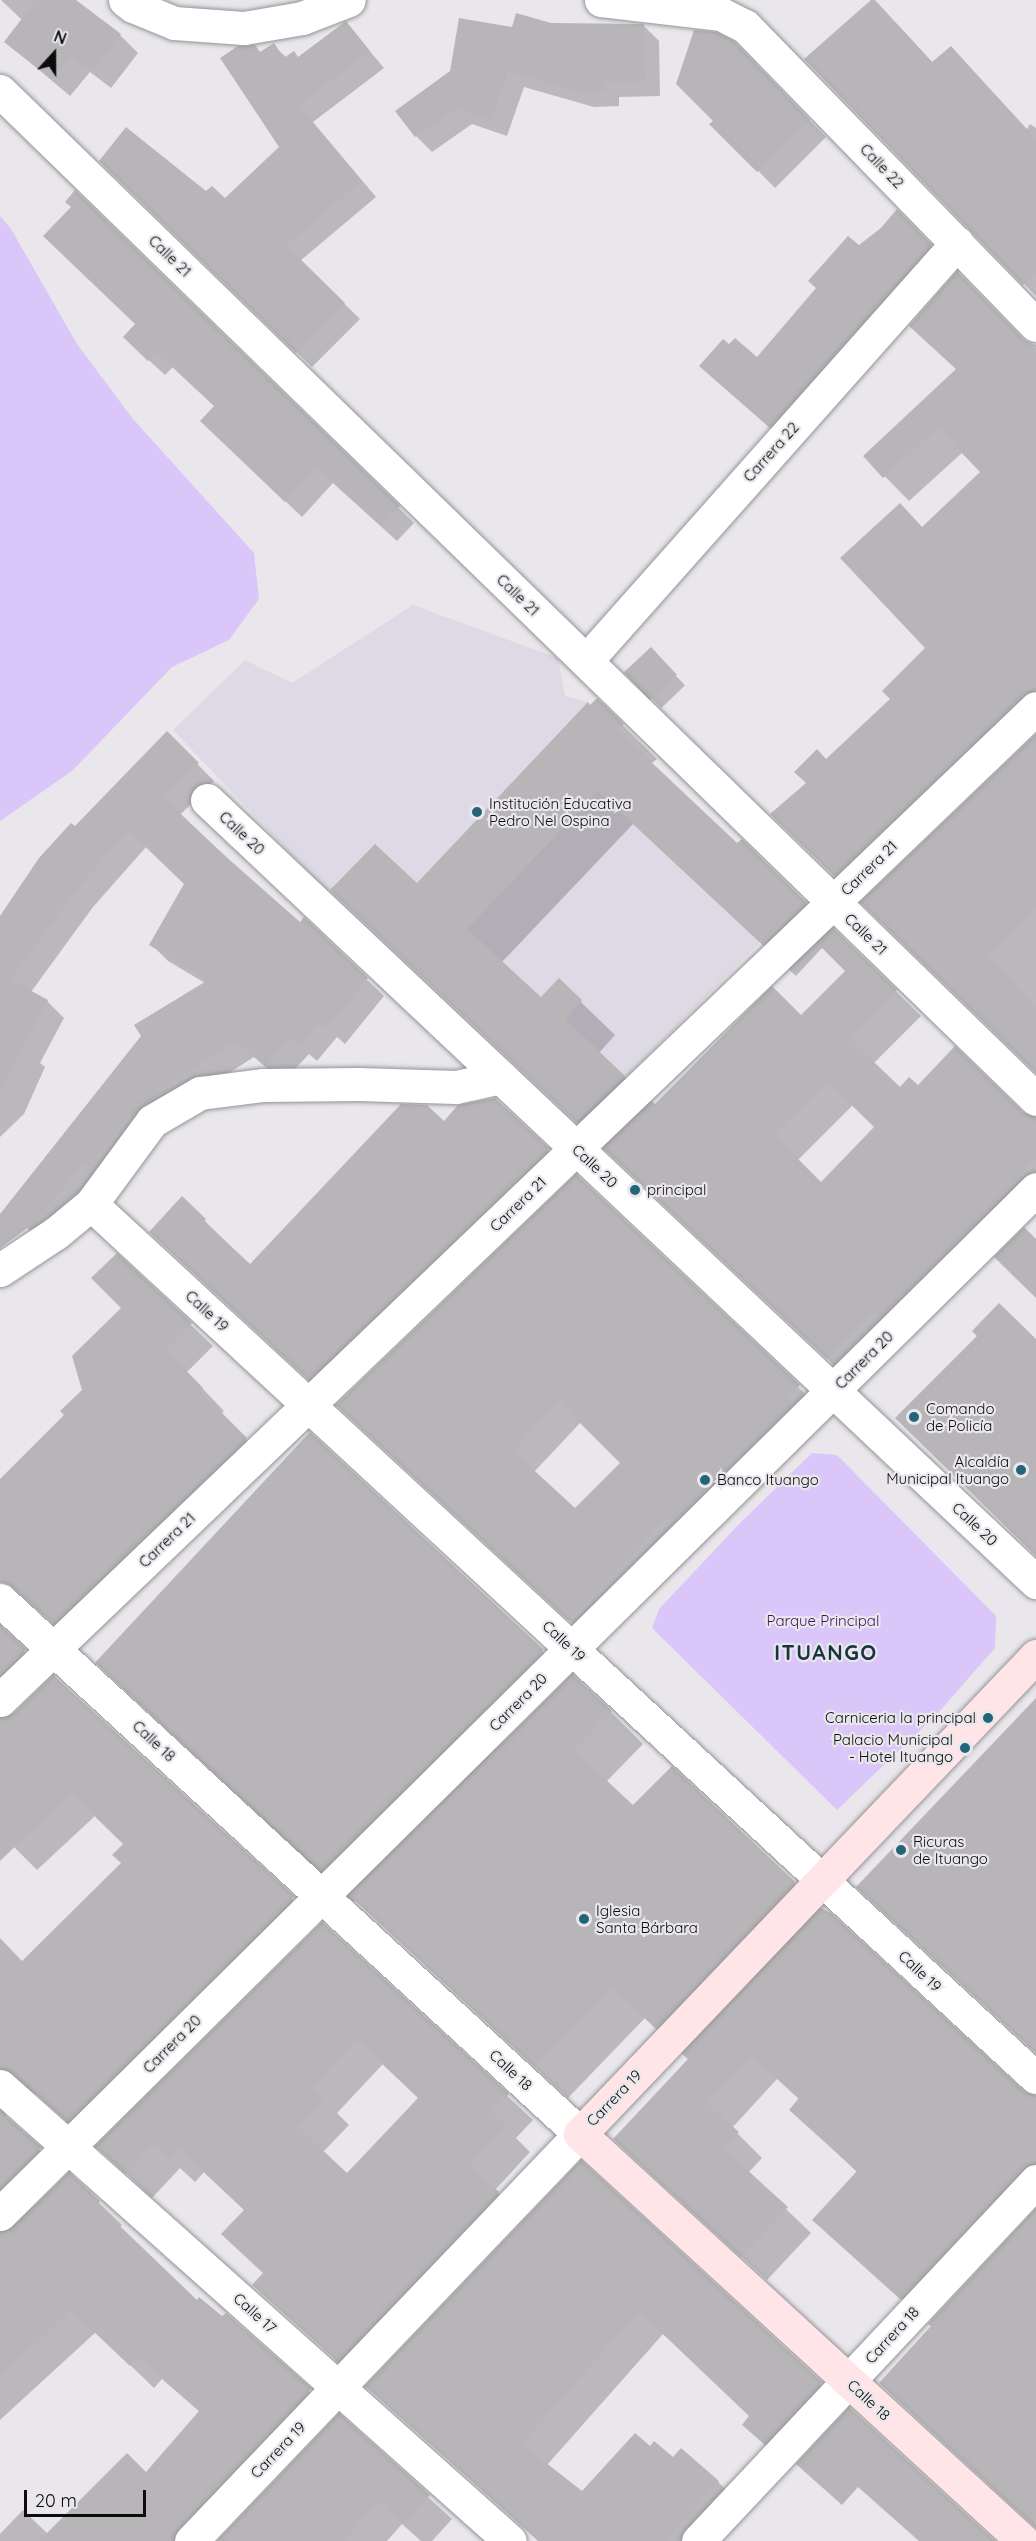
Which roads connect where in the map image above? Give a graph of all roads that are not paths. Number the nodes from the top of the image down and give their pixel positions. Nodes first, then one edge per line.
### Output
1 (125, 0) edge
2 (349, 0) edge
3 (601, 0) edge
4 (0, 91) edge
5 (957, 243) junction
6 (1036, 325) edge
7 (586, 661) junction
8 (1036, 708) edge
9 (207, 800) dead end
10 (834, 902) junction
11 (501, 1077) junction
12 (1036, 1099) edge
13 (576, 1148) junction
14 (1036, 1189) edge
15 (91, 1204) junction
16 (0, 1270) edge
17 (833, 1390) junction
18 (309, 1405) junction
19 (1036, 1582) edge
20 (0, 1600) edge
21 (53, 1649) junction
22 (572, 1649) junction
23 (1036, 1656) edge
24 (0, 1700) edge
25 (822, 1880) junction
26 (322, 1896) junction
27 (1036, 2078) edge
28 (0, 2086) edge
29 (580, 2134) junction
30 (68, 2147) junction
31 (1036, 2181) edge
32 (0, 2214) edge
33 (848, 2381) junction
34 (338, 2388) junction
35 (191, 2541) edge
36 (510, 2541) edge
37 (698, 2541) edge
38 (1023, 2541) edge

1 - 2 street
3 - 5 street, Calle 22
4 - 7 street, Calle 21
5 - 6 street, Calle 22
5 - 7 street, Carrera 22
7 - 10 street, Calle 21
8 - 10 street, Carrera 21
9 - 11 street, Calle 20
10 - 12 street, Calle 21
10 - 13 street, Carrera 21
11 - 13 street, Calle 20
11 - 15 street
13 - 17 street, Calle 20
13 - 18 street, Carrera 21
14 - 17 street, Carrera 20
15 - 16 street
15 - 18 street, Calle 19
17 - 19 street, Calle 20
17 - 22 street, Carrera 20
18 - 21 street, Carrera 21
18 - 22 street, Calle 19
20 - 21 street, Calle 18
21 - 24 street, Carrera 21
21 - 26 street, Calle 18
22 - 25 street, Calle 19
22 - 26 street, Carrera 20
23 - 25 main road, Carrera 19
25 - 27 street, Calle 19
25 - 29 main road, Carrera 19
26 - 29 street, Calle 18
26 - 30 street, Carrera 20
28 - 30 street, Calle 17
29 - 33 main road, Calle 18
29 - 34 street, Carrera 19
30 - 32 street, Carrera 20
30 - 34 street, Calle 17
31 - 33 street, Carrera 18
33 - 37 street, Carrera 18
33 - 38 main road, Calle 18
34 - 35 street, Carrera 19
34 - 36 street, Calle 17

